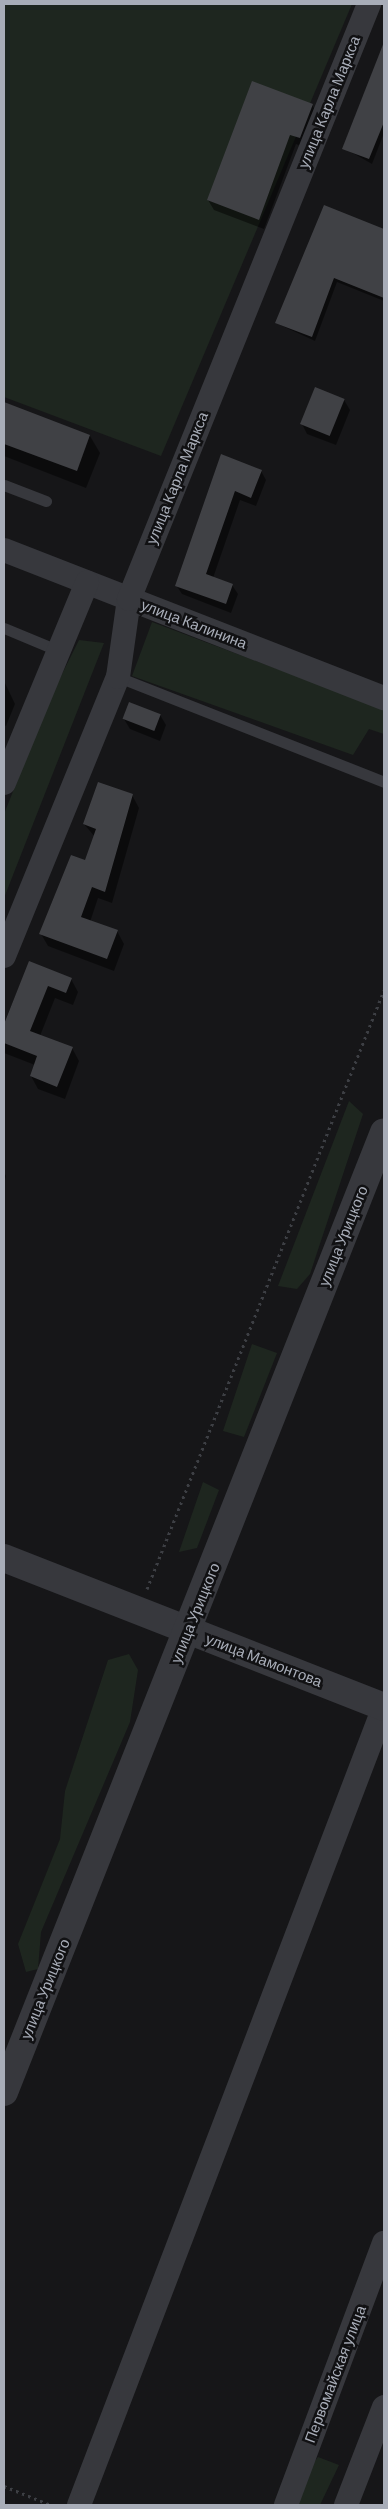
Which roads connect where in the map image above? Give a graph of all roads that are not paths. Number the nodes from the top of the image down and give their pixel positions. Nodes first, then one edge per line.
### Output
1 (369, 4) edge
2 (4, 485) edge
3 (46, 501) dead end
4 (4, 550) edge
5 (87, 583) junction
6 (128, 599) junction
7 (4, 628) edge
8 (57, 650) junction
9 (118, 677) junction
10 (384, 698) edge
11 (384, 782) edge
12 (4, 783) edge
13 (4, 956) edge
14 (384, 1132) edge
15 (4, 1558) edge
16 (188, 1630) junction
17 (384, 1707) edge
18 (4, 2092) edge
19 (384, 2243) edge
20 (384, 2407) edge
21 (80, 2505) edge
22 (286, 2505) edge
23 (346, 2505) edge

1 - 6 street, улица Карла Маркса
2 - 3 lane
4 - 5 street, улица Калинина
5 - 6 street, улица Калинина
5 - 8 street
6 - 9 street, улица Карла Маркса
6 - 10 street, улица Калинина
7 - 8 lane
8 - 12 street
9 - 11 lane
9 - 13 street, улица Карла Маркса
14 - 16 street, улица Урицкого
15 - 16 street, улица Мамонтова
16 - 17 street, улица Мамонтова
16 - 18 street, улица Урицкого
17 - 21 street
19 - 22 street, Первомайская улица
20 - 23 street

